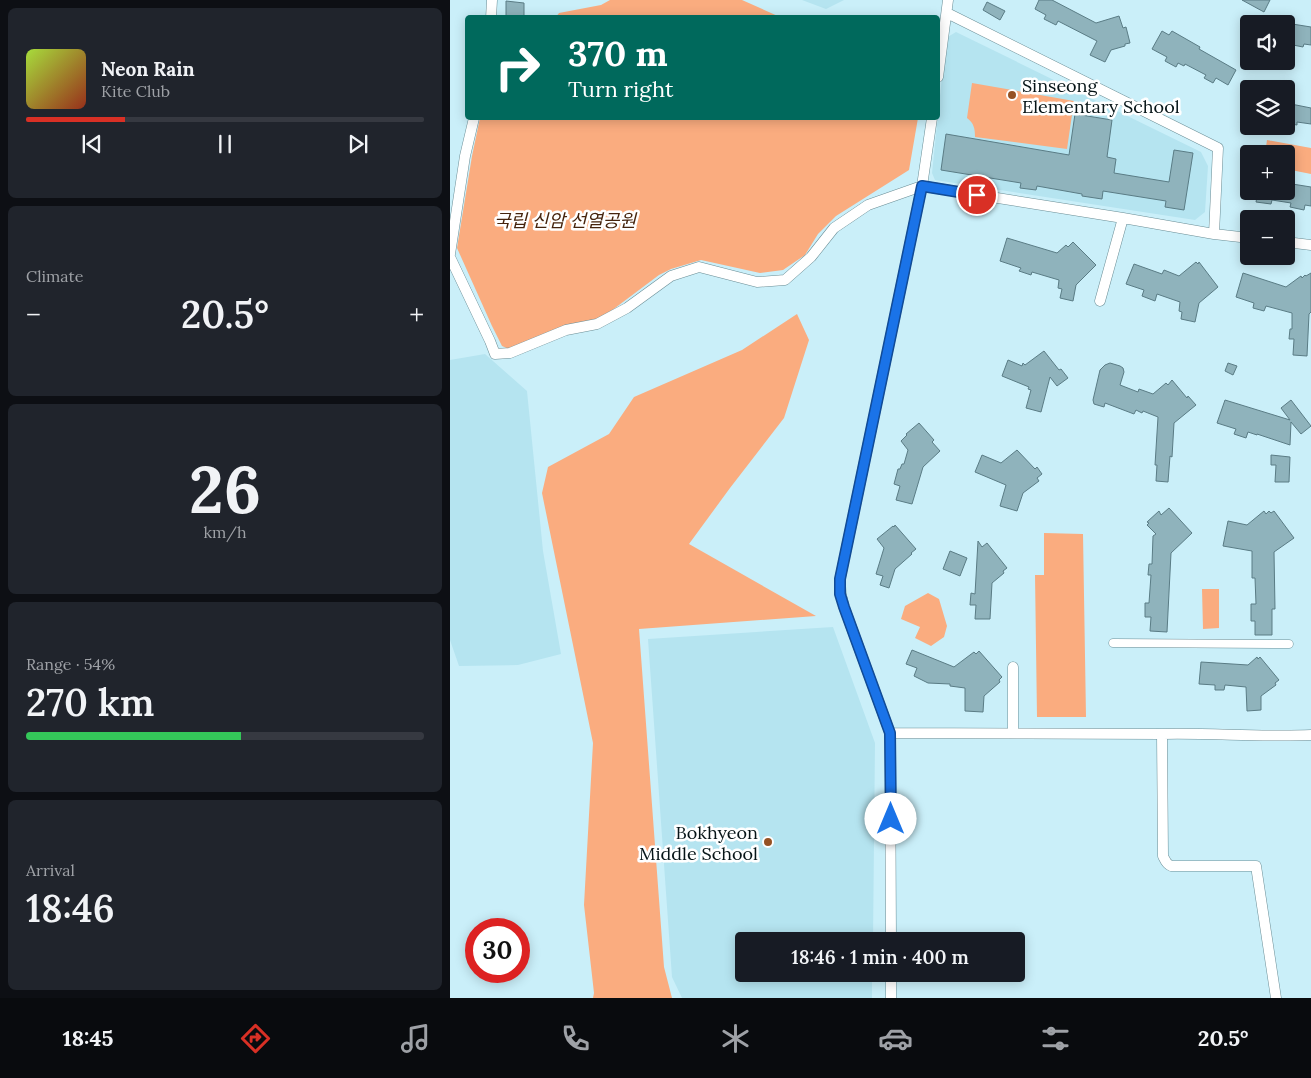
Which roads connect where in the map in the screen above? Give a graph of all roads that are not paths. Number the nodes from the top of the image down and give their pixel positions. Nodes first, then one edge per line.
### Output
1 (492, 0) edge
2 (948, 0) edge
3 (947, 13) junction
4 (491, 15) edge
5 (940, 63) edge
6 (474, 120) edge
7 (932, 120) edge
8 (922, 186) junction
9 (1123, 218) junction
10 (1214, 234) junction
11 (1240, 237) edge
12 (1295, 243) edge
13 (1311, 245) edge
14 (450, 256) edge
15 (1100, 301) dead end
16 (1113, 643) dead end
17 (1289, 644) dead end
18 (1013, 667) dead end
19 (1013, 732) junction
20 (890, 733) junction
21 (1162, 734) junction
22 (1311, 735) edge
23 (891, 932) edge
24 (891, 982) edge
25 (891, 998) edge
26 (1276, 998) edge

1 - 4 street
2 - 3 street
3 - 5 street
3 - 10 street
6 - 14 street
7 - 8 street
8 - 9 street
8 - 14 street
8 - 20 street
9 - 10 street
9 - 15 street
10 - 11 street
12 - 13 street
16 - 17 street
18 - 19 street
19 - 20 street
19 - 21 street
20 - 23 street
21 - 22 street
21 - 26 street
24 - 25 street

